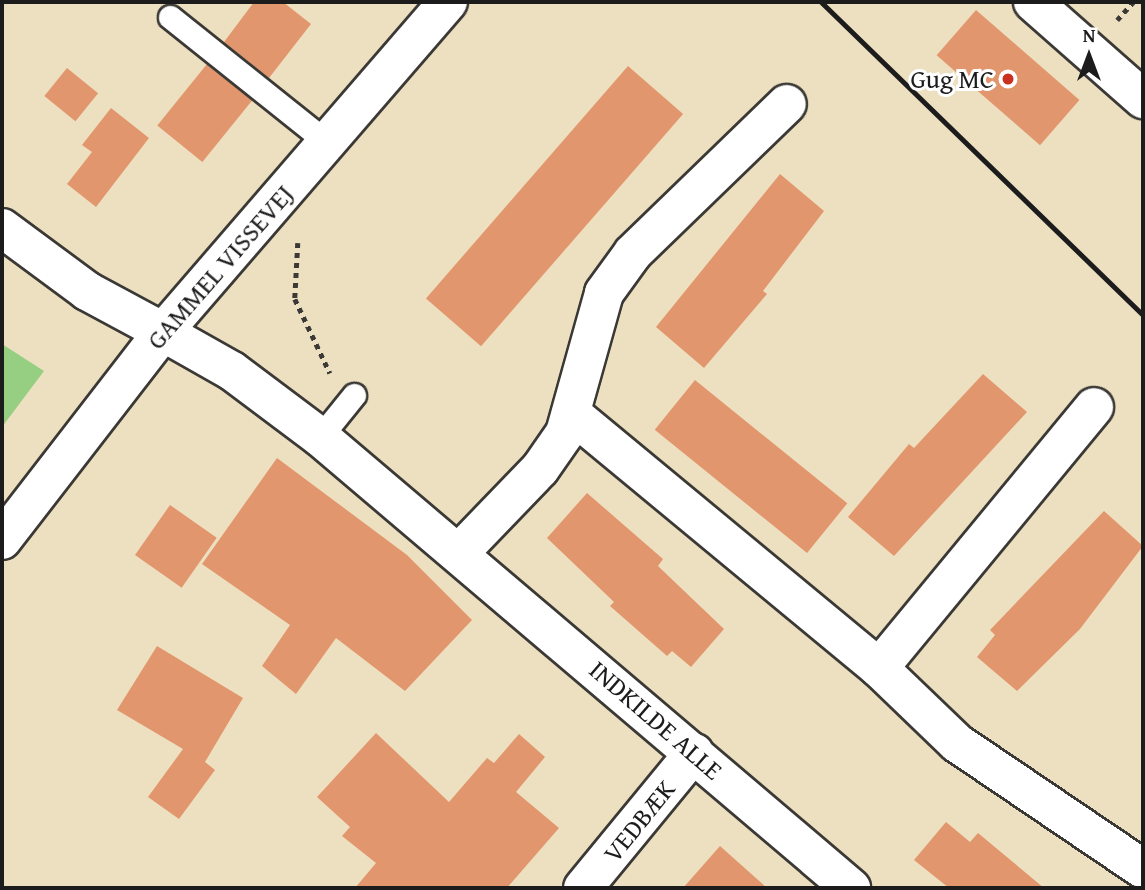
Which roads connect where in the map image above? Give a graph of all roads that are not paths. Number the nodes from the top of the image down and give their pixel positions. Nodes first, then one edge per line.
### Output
1 (448, 2) edge
2 (1033, 2) edge
3 (170, 17) dead end
4 (1143, 99) edge
5 (788, 104) dead end
6 (328, 144) junction
7 (2, 228) edge
8 (163, 332) junction
9 (1094, 407) dead end
10 (572, 414) junction
11 (2, 540) edge
12 (460, 552) junction
13 (879, 668) junction
14 (694, 753) junction
15 (1143, 869) edge
16 (583, 888) edge
17 (851, 888) edge

1 - 6 street, GAMMEL VISSEVEJ
2 - 4 street
3 - 6 lane
5 - 10 street
6 - 8 street, GAMMEL VISSEVEJ
7 - 8 street, INDKILDE ALLE
8 - 11 street, GAMMEL VISSEVEJ
8 - 12 street, INDKILDE ALLE
9 - 13 street
10 - 12 street
10 - 13 street
12 - 14 street, INDKILDE ALLE
13 - 15 street
14 - 16 street, VEDBÆK
14 - 17 street, INDKILDE ALLE

